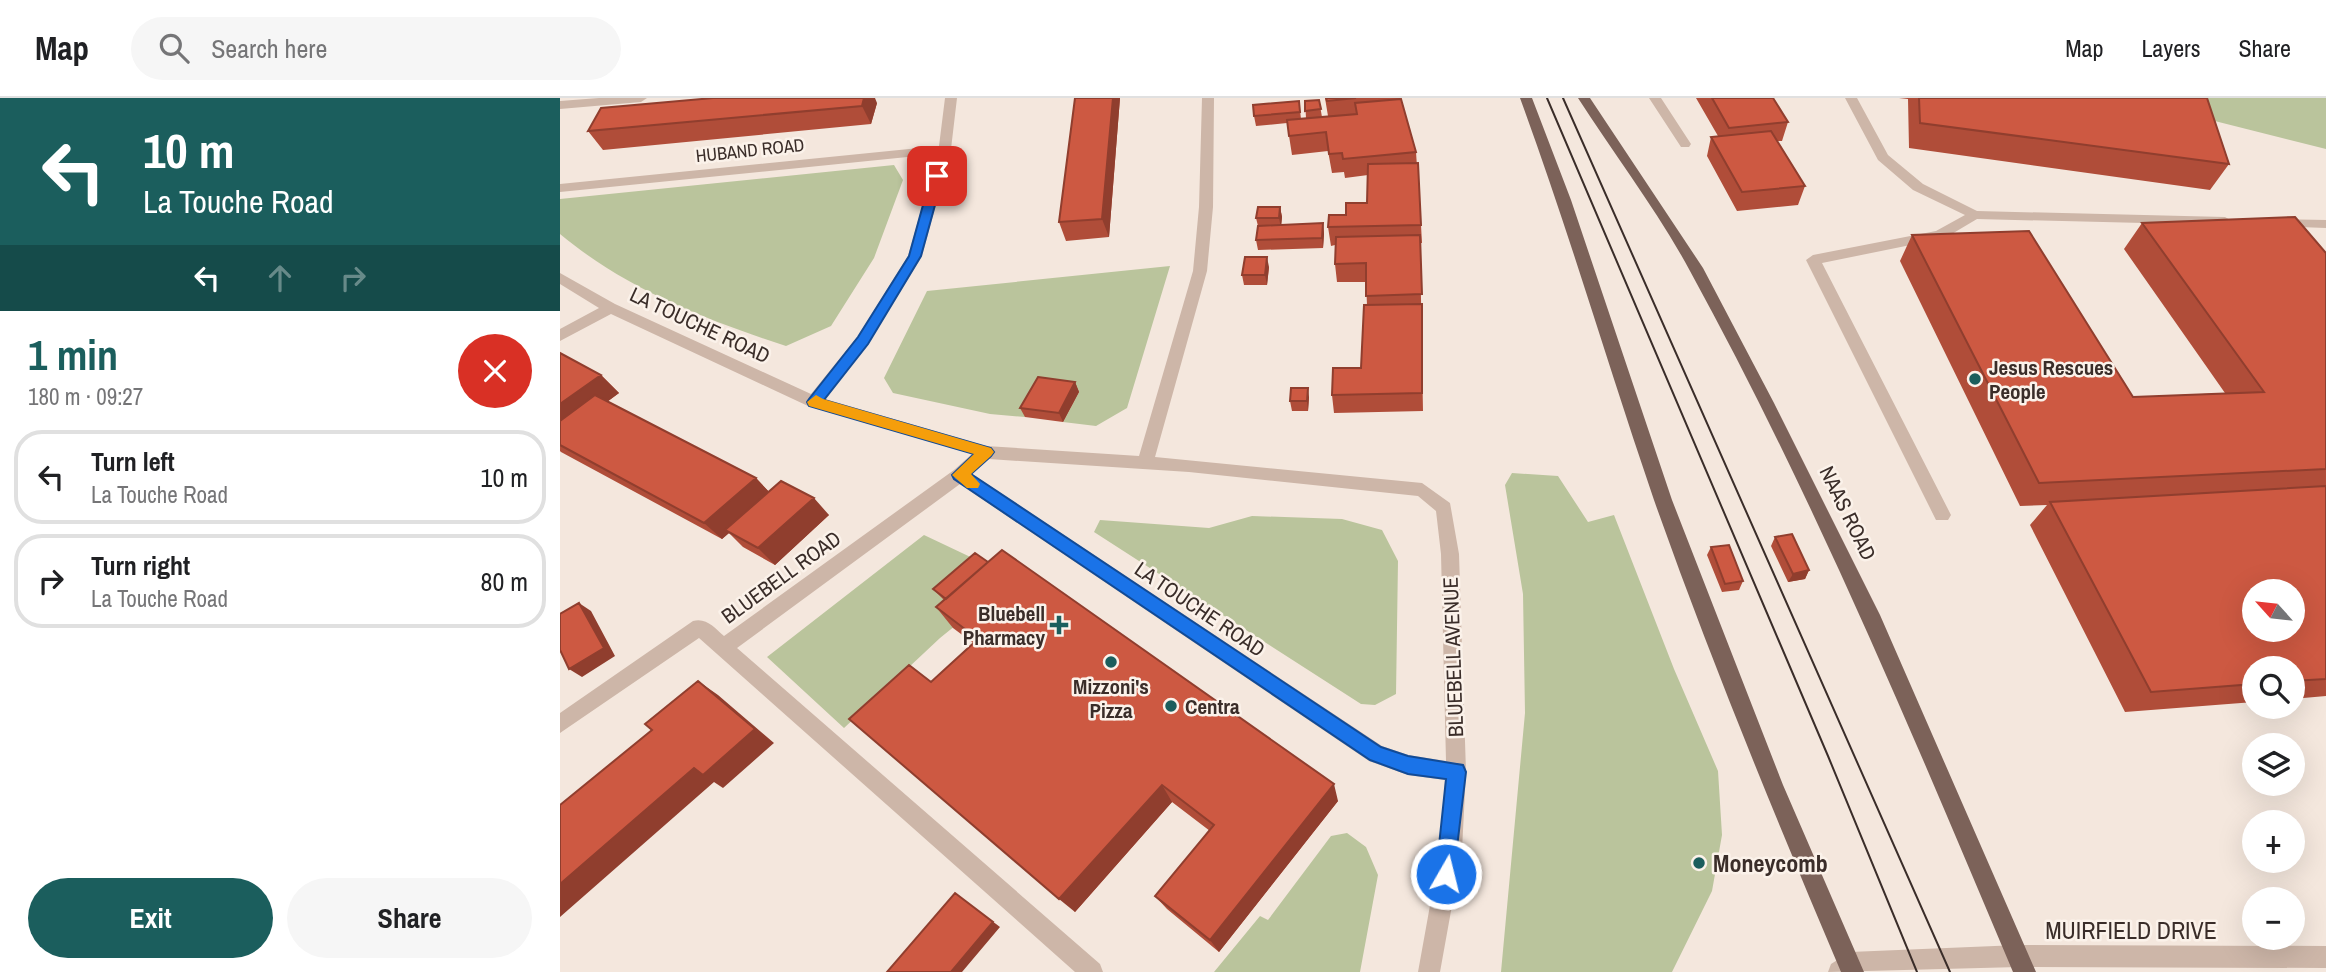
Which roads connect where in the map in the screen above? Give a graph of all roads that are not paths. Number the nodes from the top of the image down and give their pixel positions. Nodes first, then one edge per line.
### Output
1 (641, 98) edge
2 (951, 98) edge
3 (1208, 98) edge
4 (1526, 98) edge
5 (1584, 98) edge
6 (1655, 98) edge
7 (1851, 98) edge
8 (560, 105) edge
9 (1685, 144) dead end
10 (945, 149) junction
11 (560, 188) edge
12 (1975, 215) junction
13 (2326, 224) edge
14 (560, 278) edge
15 (610, 308) junction
16 (560, 336) edge
17 (814, 402) junction
18 (986, 452) junction
19 (1144, 463) junction
20 (960, 475) junction
21 (1444, 508) joint
22 (1942, 514) dead end
23 (724, 647) junction
24 (560, 724) edge
25 (1456, 772) junction
26 (2326, 957) edge
27 (2022, 964) edge
28 (1847, 969) edge
29 (1092, 972) edge
30 (1429, 972) edge

1 - 8 street
2 - 10 street
3 - 19 street
4 - 28 main road
5 - 27 main road, NAAS ROAD
6 - 9 street
7 - 12 street
10 - 11 street, HUBAND ROAD
10 - 17 street
12 - 13 street
12 - 22 street
14 - 15 street, LA TOUCHE ROAD
15 - 16 street
15 - 17 street, LA TOUCHE ROAD
17 - 18 street, LA TOUCHE ROAD
18 - 19 street, LA TOUCHE ROAD
18 - 20 street
19 - 21 street, LA TOUCHE ROAD
20 - 23 street, BLUEBELL ROAD
20 - 25 street, LA TOUCHE ROAD
21 - 25 street, BLUEBELL AVENUE
23 - 24 street, BLUEBELL ROAD
23 - 29 street
25 - 30 street, BLUEBELL AVENUE
26 - 27 street, MUIRFIELD DRIVE
27 - 28 street, MUIRFIELD DRIVE

